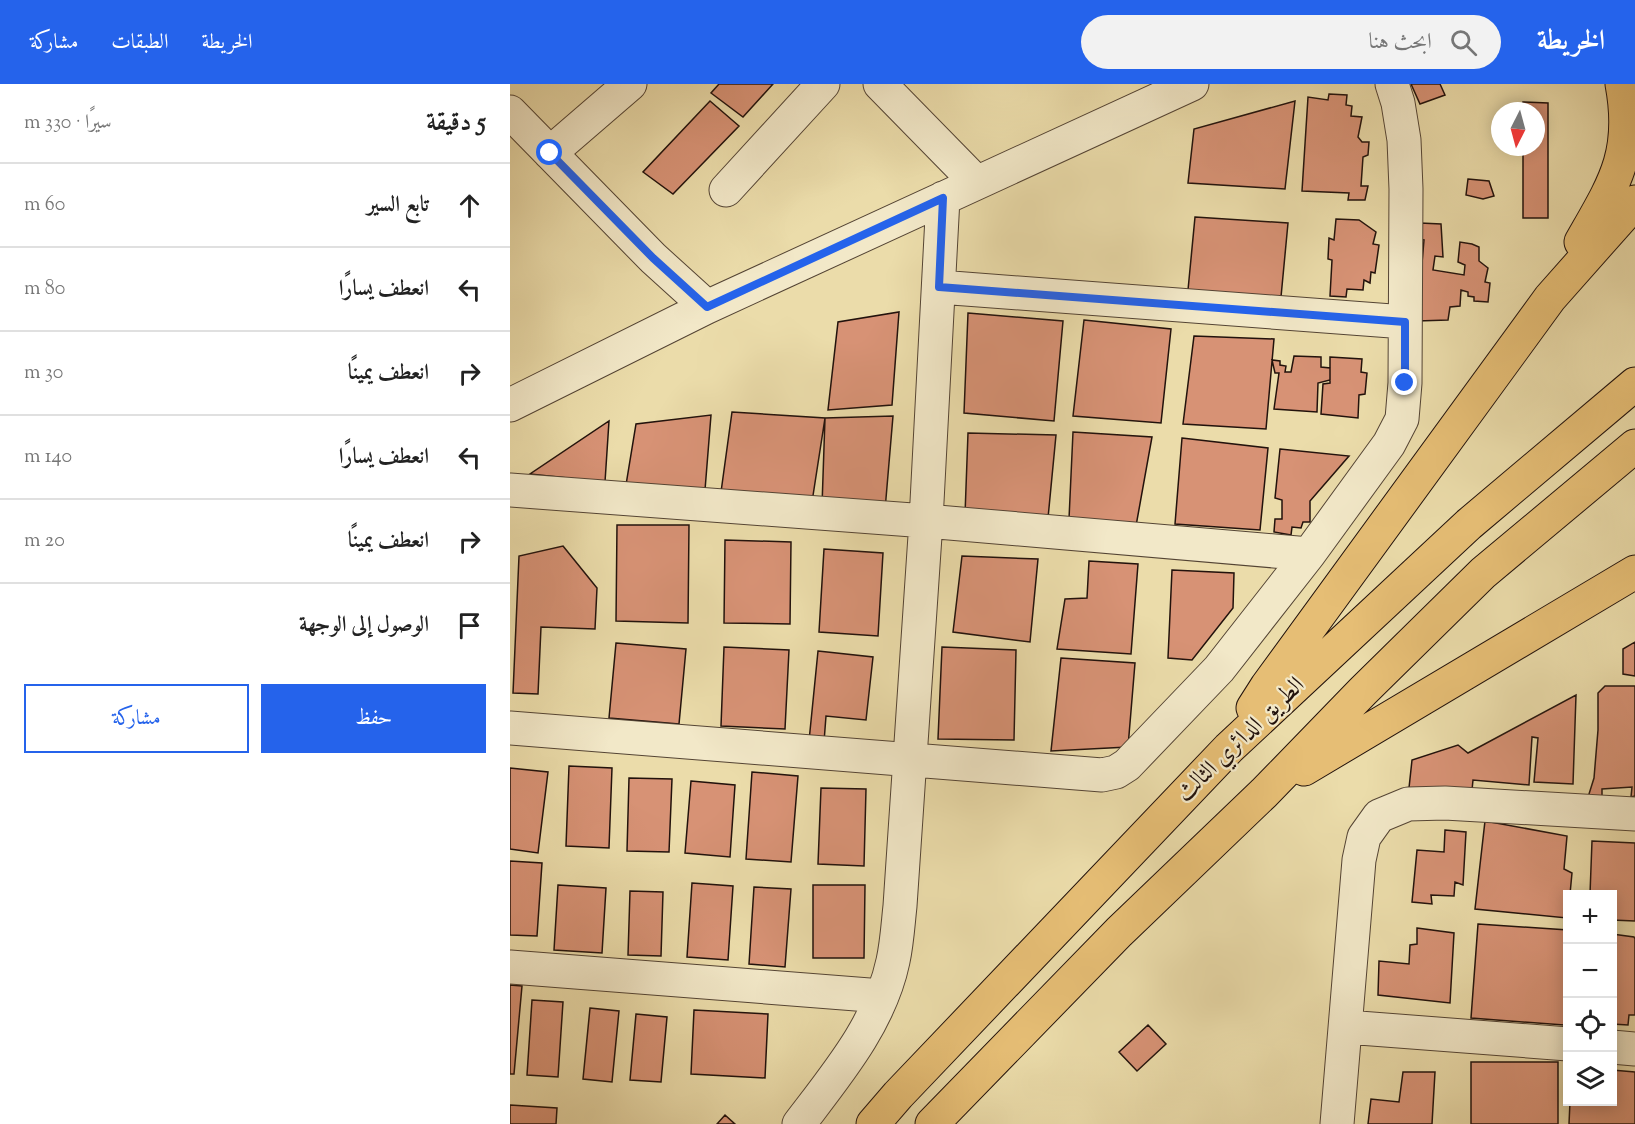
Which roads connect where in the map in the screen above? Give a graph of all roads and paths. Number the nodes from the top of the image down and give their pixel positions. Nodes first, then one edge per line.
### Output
1 (630, 84) edge
2 (823, 84) edge
3 (880, 84) edge
4 (1192, 84) edge
5 (1392, 84) edge
6 (1622, 84) edge
7 (510, 112) edge
8 (550, 153) junction
9 (976, 182) junction
10 (726, 190) dead end
11 (943, 198) junction
12 (1635, 202) edge
13 (939, 287) junction
14 (1550, 298) junction
15 (707, 307) junction
16 (1405, 322) junction
17 (1635, 384) edge
18 (510, 405) edge
19 (1635, 446) edge
20 (510, 490) edge
21 (926, 521) junction
22 (1309, 554) junction
23 (1635, 572) edge
24 (510, 728) edge
25 (1229, 748) junction
26 (910, 760) junction
27 (1264, 793) junction
28 (1635, 814) edge
29 (510, 967) edge
30 (882, 996) junction
31 (1346, 1027) junction
32 (1563, 1044) edge
33 (1617, 1047) edge
34 (1635, 1049) edge
35 (799, 1124) edge
36 (873, 1124) edge
37 (932, 1124) edge
38 (1338, 1124) edge

1 - 8 street
2 - 10 street
3 - 9 street
4 - 9 street
5 - 16 street
6 - 14 highway
7 - 8 street
8 - 15 street
9 - 11 street
11 - 13 street
11 - 15 street
12 - 14 highway
13 - 16 street
13 - 21 street
14 - 25 highway
15 - 18 street
16 - 22 street
17 - 25 highway, الطريق الدائري الثالث
19 - 27 highway, الطريق الدائري الثالث
20 - 21 street
21 - 22 street
21 - 26 street
22 - 26 street
23 - 27 highway
24 - 26 street
25 - 36 highway, الطريق الدائري الثالث
26 - 30 street
27 - 37 highway, الطريق الدائري الثالث
28 - 31 street
29 - 30 street
30 - 35 street
31 - 32 street
31 - 38 street
33 - 34 street

